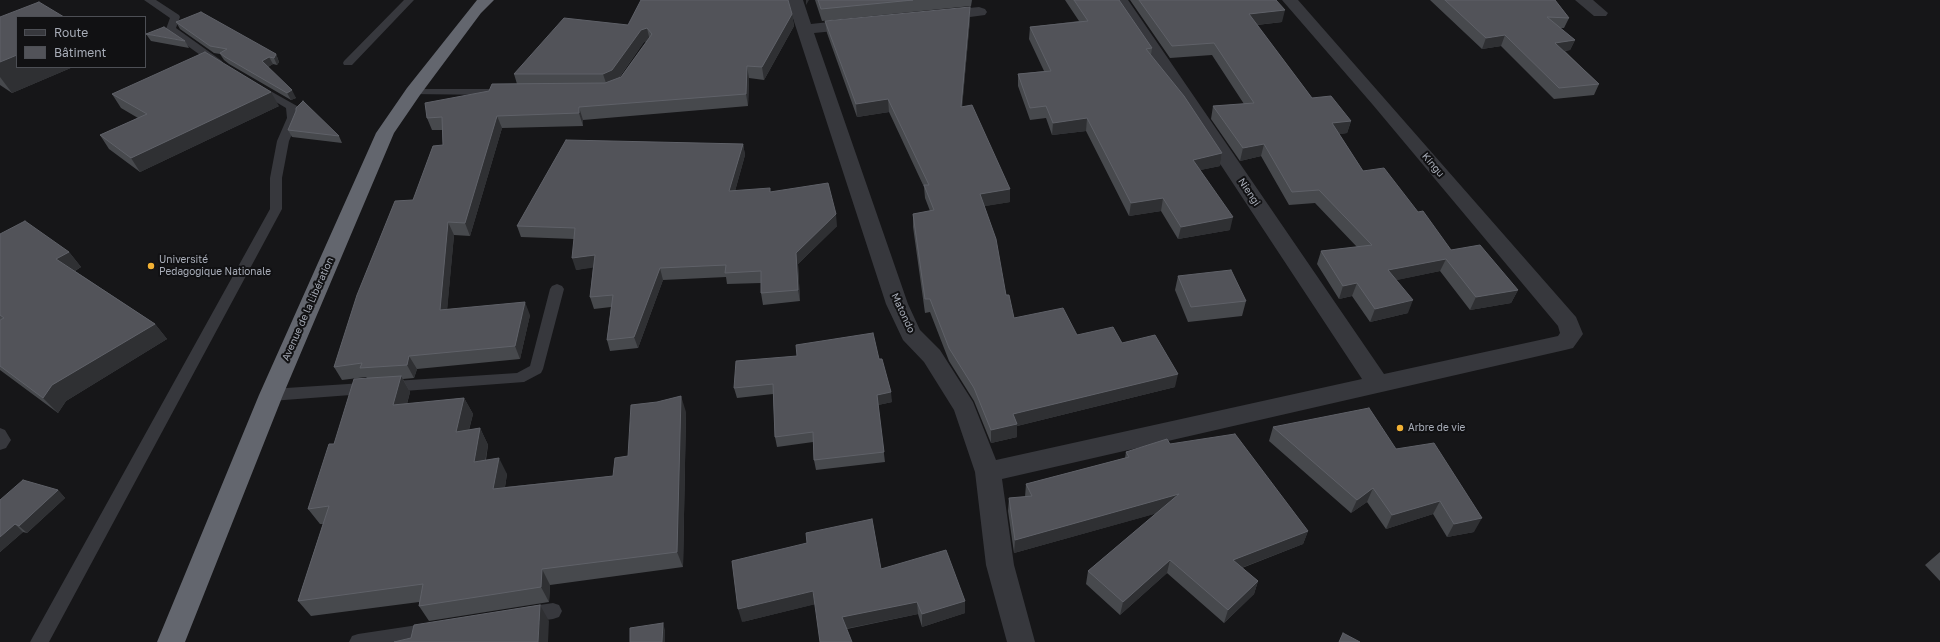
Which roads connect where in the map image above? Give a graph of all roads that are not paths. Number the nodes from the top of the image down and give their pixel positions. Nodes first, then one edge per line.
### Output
1 (149, 0) edge
2 (409, 0) edge
3 (486, 0) edge
4 (795, 0) edge
5 (1120, 0) edge
6 (1290, 0) edge
7 (1583, 0) edge
8 (979, 12) dead end
9 (1600, 13) dead end
10 (924, 17) edge
11 (869, 23) edge
12 (806, 29) junction
13 (348, 63) dead end
14 (231, 71) edge
15 (244, 79) edge
16 (413, 92) junction
17 (508, 92) edge
18 (557, 289) dead end
19 (1378, 384) junction
20 (270, 395) junction
21 (0, 434) edge
22 (0, 444) edge
23 (988, 472) junction
24 (553, 611) dead end
25 (506, 619) edge
26 (451, 627) edge
27 (39, 642) edge
28 (171, 642) edge
29 (358, 642) edge
30 (1021, 642) edge

1 - 14 lane
2 - 13 lane
3 - 16 highway, Avenue de la Libération
4 - 12 street, Matondo
5 - 19 street, Niengi
6 - 19 street, Kingu
7 - 9 street
8 - 10 street
11 - 12 street
12 - 23 street, Matondo
15 - 27 lane
16 - 17 lane
16 - 20 highway, Avenue de la Libération
18 - 20 lane
19 - 23 street
20 - 28 highway, Avenue de la Libération
21 - 22 lane
23 - 30 street, Matondo
24 - 25 lane
26 - 29 lane

